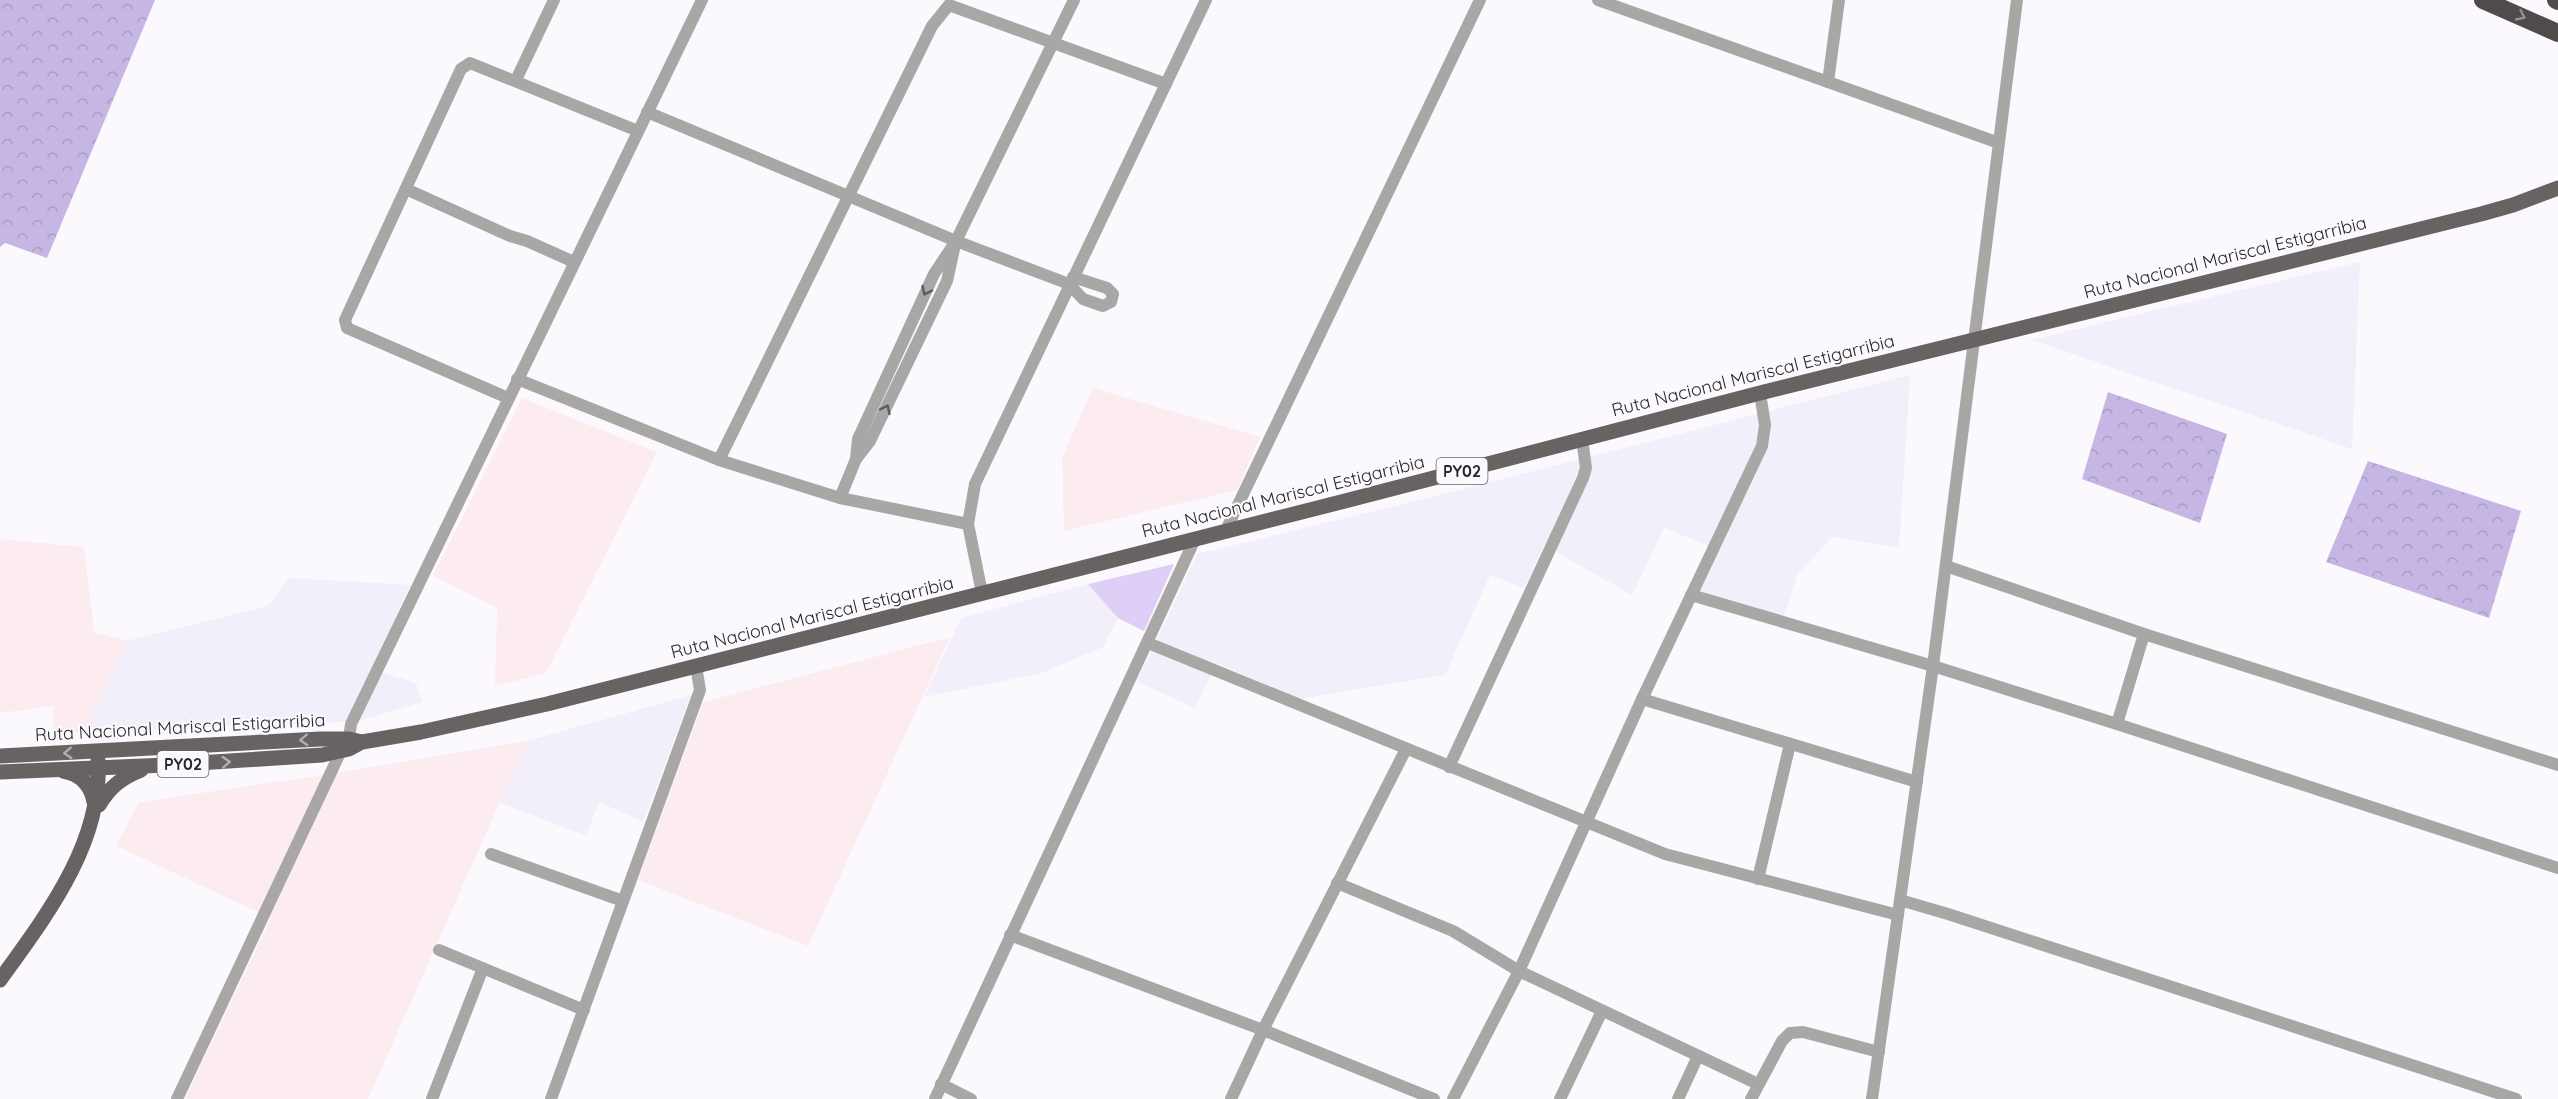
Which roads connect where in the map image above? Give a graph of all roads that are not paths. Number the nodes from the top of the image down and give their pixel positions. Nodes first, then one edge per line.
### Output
1 (554, 0) edge
2 (702, 0) edge
3 (1074, 0) edge
4 (1206, 0) edge
5 (1480, 0) edge
6 (1598, 0) edge
7 (1839, 0) edge
8 (2017, 0) edge
9 (2483, 0) edge
10 (2558, 33) edge
11 (1051, 44) junction
12 (516, 80) junction
13 (1828, 82) junction
14 (1166, 84) junction
15 (647, 112) junction
16 (638, 131) junction
17 (1999, 143) junction
18 (406, 189) junction
19 (2554, 190) edge
20 (849, 196) junction
21 (956, 241) junction
22 (574, 262) junction
23 (1071, 281) junction
24 (1976, 339) junction
25 (517, 380) junction
26 (1760, 393) junction
27 (508, 398) junction
28 (1582, 439) junction
29 (719, 460) junction
30 (840, 498) junction
31 (968, 524) junction
32 (1226, 531) junction
33 (1195, 539) junction
34 (1946, 566) junction
35 (982, 593) junction
36 (1691, 595) junction
37 (2144, 634) junction
38 (1148, 643) junction
39 (696, 666) junction
40 (1933, 666) junction
41 (1642, 699) junction
42 (2117, 724) junction
43 (351, 744) junction
44 (1790, 744) junction
45 (1406, 749) junction
46 (97, 751) junction
47 (0, 756) edge
48 (167, 765) junction
49 (2558, 765) edge
50 (1449, 767) junction
51 (98, 768) junction
52 (51, 769) junction
53 (0, 772) edge
54 (1917, 782) junction
55 (95, 810) junction
56 (1586, 824) junction
57 (491, 854) dead end
58 (2557, 865) edge
59 (1758, 879) junction
60 (1337, 883) junction
61 (1900, 900) junction
62 (623, 901) junction
63 (1898, 915) junction
64 (1010, 935) junction
65 (439, 950) dead end
66 (483, 968) junction
67 (1519, 972) junction
68 (0, 981) edge
69 (584, 1010) junction
70 (1602, 1011) junction
71 (1263, 1030) junction
72 (1879, 1052) junction
73 (1698, 1056) junction
74 (941, 1084) junction
75 (1758, 1084) junction
76 (177, 1099) edge
77 (432, 1099) edge
78 (551, 1099) edge
79 (935, 1099) edge
80 (971, 1099) edge
81 (1231, 1099) edge
82 (1434, 1099) edge
83 (1453, 1099) edge
84 (1560, 1099) edge
85 (1678, 1099) edge
86 (1751, 1099) edge
87 (1872, 1099) edge
88 (2513, 1099) edge

1 - 12 street
2 - 15 street
3 - 11 street
4 - 14 street
5 - 32 street
6 - 13 street
7 - 13 street
8 - 17 street
9 -> 10 highway
11 - 14 street
11 - 20 street
11 - 21 street
12 - 16 street
12 - 18 street
13 - 17 street
14 - 23 street
15 - 16 street
15 - 20 street
16 - 22 street
17 - 24 street
18 - 22 street
18 - 27 street
19 - 24 main road, Ruta Nacional Mariscal Estigarribia / PY02
20 - 21 street
20 - 29 street
21 - 23 street
21 - 30 street
22 - 25 street
23 - 31 street
24 - 26 main road, Ruta Nacional Mariscal Estigarribia / PY02
24 - 34 street
25 - 27 street
25 - 29 street
26 - 28 main road, Ruta Nacional Mariscal Estigarribia / PY02
26 - 36 street
27 - 43 street
28 - 32 main road, Ruta Nacional Mariscal Estigarribia / PY02
28 - 50 street
29 - 30 street
30 - 31 street
31 - 35 street
32 - 33 main road, Ruta Nacional Mariscal Estigarribia / PY02
33 - 35 main road, Ruta Nacional Mariscal Estigarribia / PY02
33 - 38 street
34 - 37 street
34 - 40 street
35 - 39 main road, Ruta Nacional Mariscal Estigarribia / PY02
36 - 40 street
36 - 41 street
37 - 42 street
37 - 49 street
38 - 45 street
38 - 64 street
39 - 43 main road, Ruta Nacional Mariscal Estigarribia / PY02
39 - 62 street
40 - 42 street
40 - 54 street
41 - 44 street
41 - 56 street
42 - 58 street
43 -> 46 main road, Ruta Nacional Mariscal Estigarribia / PY02
48 -> 43 main road, Ruta Nacional Mariscal Estigarribia / PY02
43 - 76 street
44 - 54 street
44 - 59 street
45 - 50 street
45 - 60 street
46 -> 47 main road, Ruta Nacional Mariscal Estigarribia / PY02
46 - 51 main road
48 - 51 main road, Ruta Nacional Mariscal Estigarribia / PY02
48 - 55 main road
50 - 56 street
51 - 52 main road, Ruta Nacional Mariscal Estigarribia / PY02
51 - 55 main road
52 - 53 main road, Ruta Nacional Mariscal Estigarribia / PY02
52 - 55 main road
54 - 61 street
55 - 68 main road
56 - 59 street
56 - 67 street
57 - 62 street
59 - 63 street
60 - 67 street
60 - 71 street
61 - 63 street
61 - 88 street
62 - 69 street
63 - 72 street
64 - 71 street
64 - 74 street
65 - 66 street
66 - 69 street
66 - 77 street
67 - 70 street
67 - 83 street
69 - 78 street
70 - 73 street
70 - 84 street
71 - 81 street
71 - 82 street
72 - 75 street
72 - 87 street
73 - 75 street
73 - 85 street
74 - 79 street
74 - 80 street
75 - 86 street

